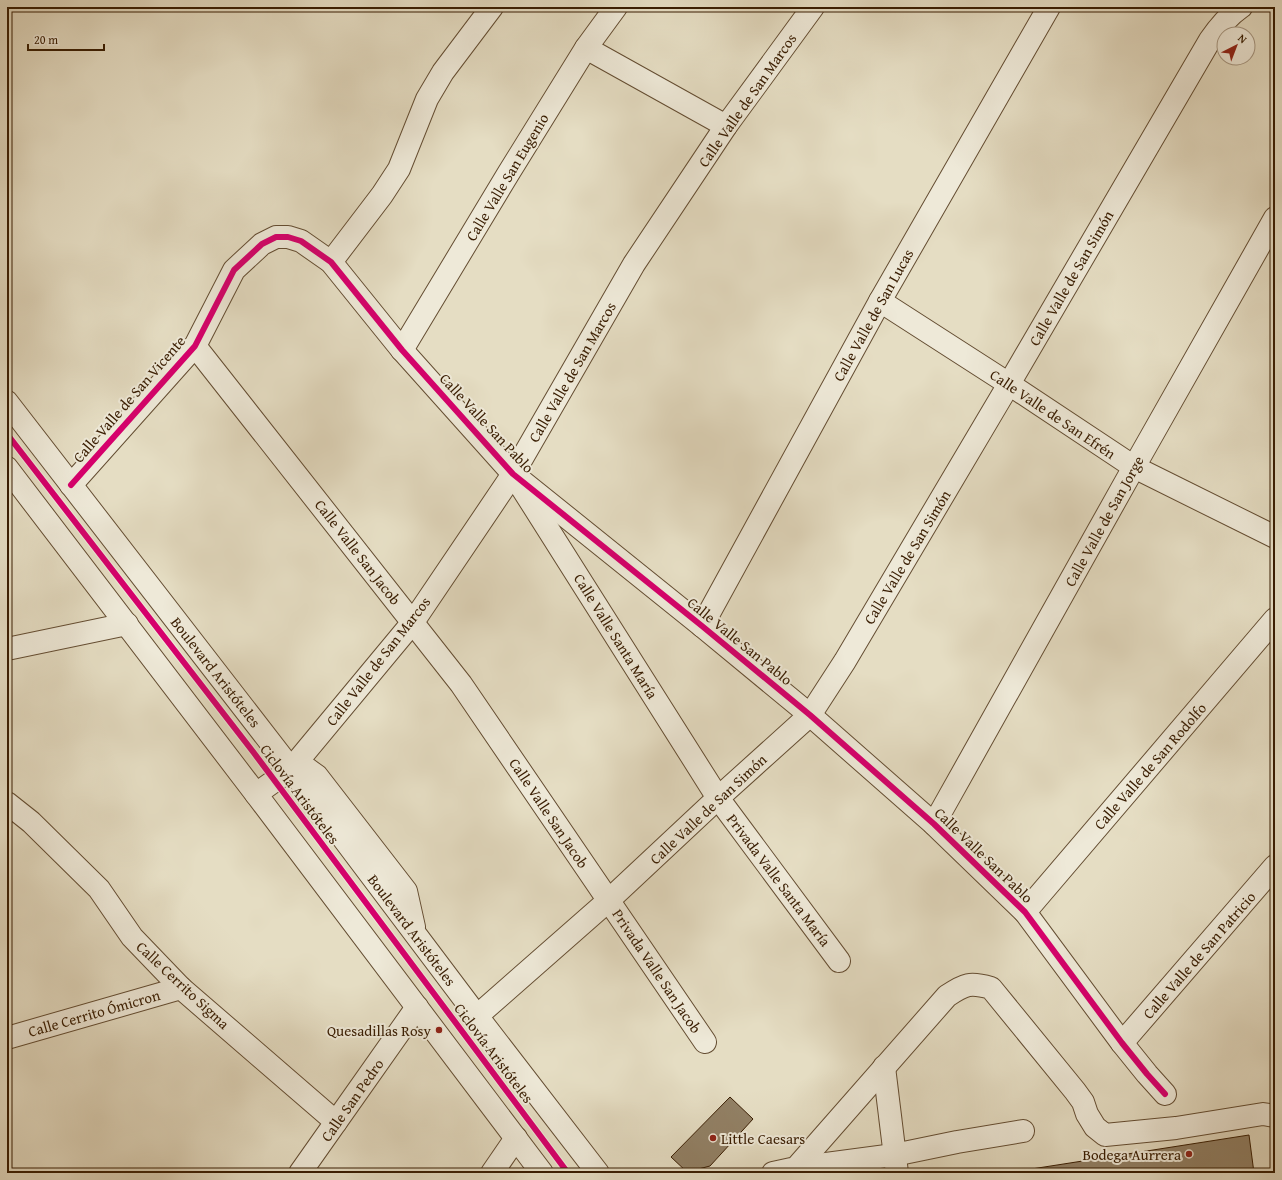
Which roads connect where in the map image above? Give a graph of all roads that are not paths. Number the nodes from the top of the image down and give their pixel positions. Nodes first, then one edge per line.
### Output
1 (492, 7) edge
2 (616, 7) edge
3 (813, 7) edge
4 (1049, 7) edge
5 (1236, 10) edge
6 (586, 48) junction
7 (726, 126) junction
8 (1275, 218) edge
9 (276, 237) joint
10 (331, 262) junction
11 (880, 301) junction
12 (195, 346) junction
13 (402, 350) junction
14 (1009, 384) junction
15 (7, 402) edge
16 (1134, 467) junction
17 (7, 468) edge
18 (513, 474) junction
19 (71, 485) junction
20 (1275, 537) edge
21 (1275, 619) edge
22 (413, 622) junction
23 (127, 624) junction
24 (702, 626) junction
25 (7, 649) edge
26 (810, 715) junction
27 (291, 769) junction
28 (256, 794) junction
29 (718, 798) junction
30 (7, 803) edge
31 (934, 824) junction
32 (1275, 866) edge
33 (610, 900) junction
34 (1025, 912) junction
35 (839, 961) dead end
36 (181, 988) junction
37 (417, 1007) junction
38 (477, 1016) junction
39 (7, 1038) edge
40 (705, 1042) dead end
41 (1122, 1042) junction
42 (884, 1067) junction
43 (1165, 1094) dead end
44 (1275, 1116) edge
45 (336, 1122) junction
46 (1023, 1131) dead end
47 (516, 1138) junction
48 (896, 1164) edge
49 (796, 1168) junction
50 (300, 1173) edge
51 (492, 1173) edge
52 (542, 1173) edge
53 (598, 1173) edge
54 (773, 1173) edge

1 - 10 street
2 - 6 street, Calle Valle San Eugenio
3 - 7 street, Calle Valle de San Marcos
4 - 11 street, Calle Valle de San Lucas
5 - 14 street, Calle Valle de San Simón
6 - 7 street
6 - 13 street, Calle Valle San Eugenio
7 - 18 street, Calle Valle de San Marcos
8 - 16 street, Calle Valle de San Jorge
9 - 10 street, Calle Valle San Pablo
9 - 12 street, Calle Valle de San Vicente
10 - 13 street, Calle Valle San Pablo
11 - 14 street, Calle Valle de San Efrén
11 - 24 street, Calle Valle de San Lucas
12 - 19 street, Calle Valle de San Vicente
12 - 22 street, Calle Valle San Jacob
13 - 18 street, Calle Valle San Pablo
14 - 16 street, Calle Valle de San Efrén
14 - 26 street, Calle Valle de San Simón
15 - 19 street, Boulevard Aristóteles
16 - 20 street, Calle Valle de San Efrén
16 - 31 street, Calle Valle de San Jorge
17 - 23 street
18 - 22 street, Calle Valle de San Marcos
18 - 24 street, Calle Valle San Pablo
18 - 29 street, Calle Valle Santa María
19 - 27 street, Boulevard Aristóteles
21 - 34 street, Calle Valle de San Rodolfo
22 - 27 street, Calle Valle de San Marcos
22 - 33 street, Calle Valle San Jacob
23 - 25 street
23 - 28 street
24 - 26 street, Calle Valle San Pablo
26 - 29 street, Calle Valle de San Simón
26 - 31 street, Calle Valle San Pablo
27 - 28 street, Calle Valle de San Marcos
27 - 38 street, Boulevard Aristóteles
28 - 37 street
29 - 33 street, Calle Valle de San Simón
29 - 35 street, Privada Valle Santa María
30 - 36 street, Calle Cerrito Sigma
31 - 34 street, Calle Valle San Pablo
32 - 41 street, Calle Valle de San Patricio
33 - 38 street, Calle Valle de San Simón
33 - 40 street, Privada Valle San Jacob
34 - 41 street, Calle Valle San Pablo
36 - 39 street, Calle Cerrito Ómicron
36 - 45 street, Calle Cerrito Sigma
37 - 45 street, Calle San Pedro
37 - 47 street
38 - 53 street, Boulevard Aristóteles
41 - 43 street, Calle Valle San Pablo
42 - 44 street
42 - 48 street
42 - 49 street
45 - 50 street, Calle San Pedro
46 - 48 street
47 - 51 street
47 - 52 street
48 - 49 street
49 - 54 street

